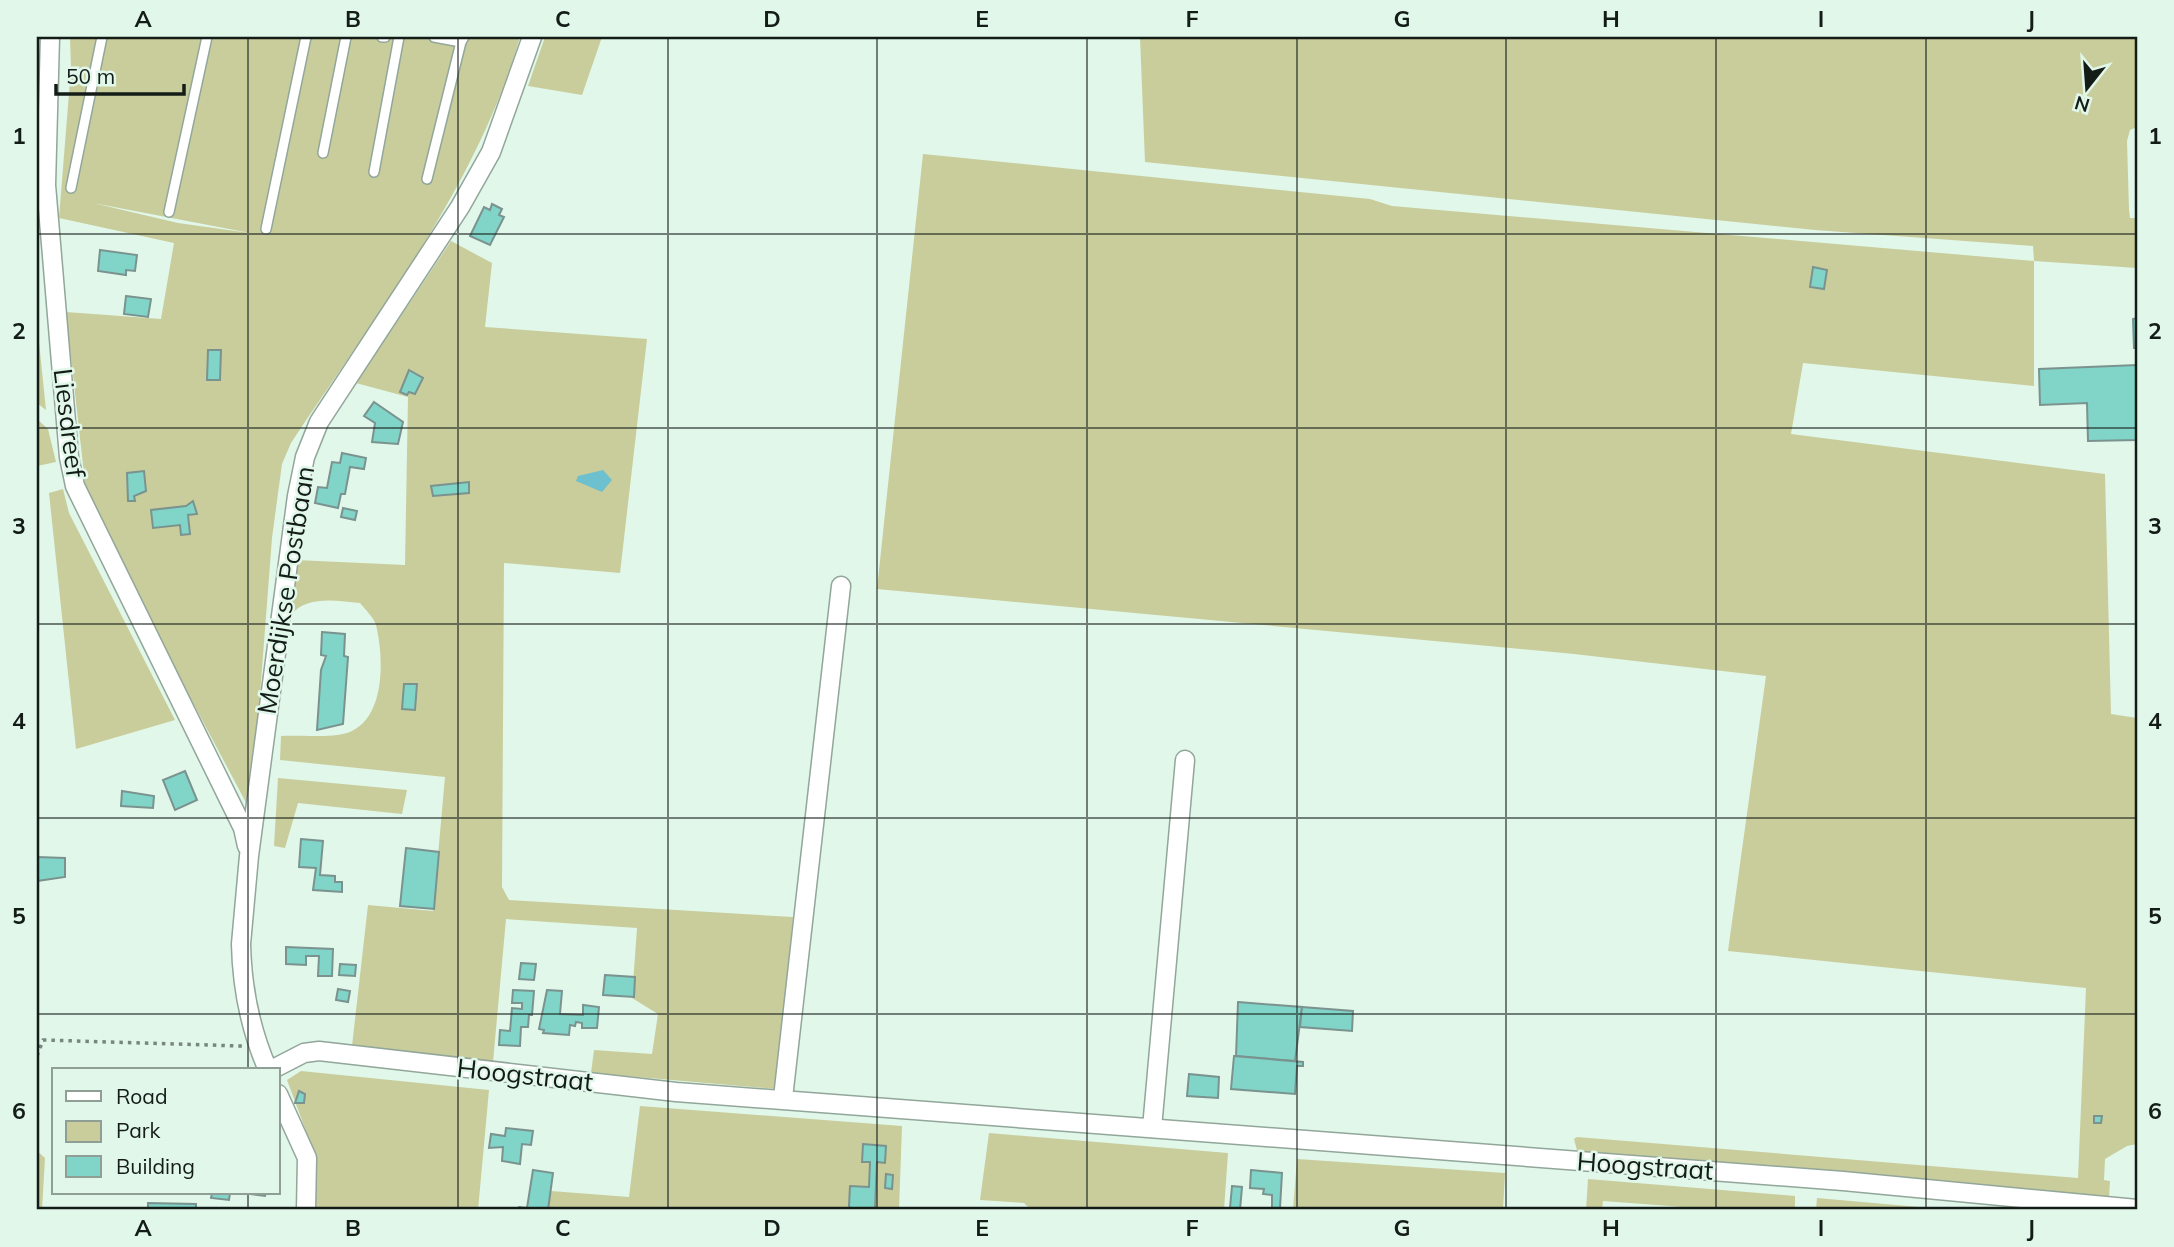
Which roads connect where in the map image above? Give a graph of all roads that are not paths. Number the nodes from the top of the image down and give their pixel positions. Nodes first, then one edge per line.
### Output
1 (50, 37) edge
2 (103, 37) edge
3 (207, 37) edge
4 (306, 37) edge
5 (346, 37) edge
6 (399, 37) edge
7 (433, 37) edge
8 (531, 37) edge
9 (462, 39) edge
10 (323, 153) dead end
11 (374, 172) dead end
12 (427, 179) dead end
13 (71, 188) dead end
14 (169, 212) dead end
15 (266, 229) dead end
16 (841, 586) dead end
17 (1185, 760) dead end
18 (249, 856) junction
19 (268, 1068) edge
20 (273, 1068) edge
21 (280, 1098) edge
22 (783, 1098) junction
23 (1152, 1128) junction
24 (2137, 1209) edge
25 (306, 1210) edge

1 - 18 street, Liesdreef
2 - 13 lane
3 - 14 lane
4 - 15 lane
5 - 10 lane
6 - 11 lane
7 - 9 lane
8 - 18 street, Moerdijkse Postbaan
9 - 12 lane
16 - 22 street
17 - 23 street
18 - 19 street, Moerdijkse Postbaan
20 - 22 street, Hoogstraat
21 - 25 street
22 - 23 street, Hoogstraat
23 - 24 street, Hoogstraat

